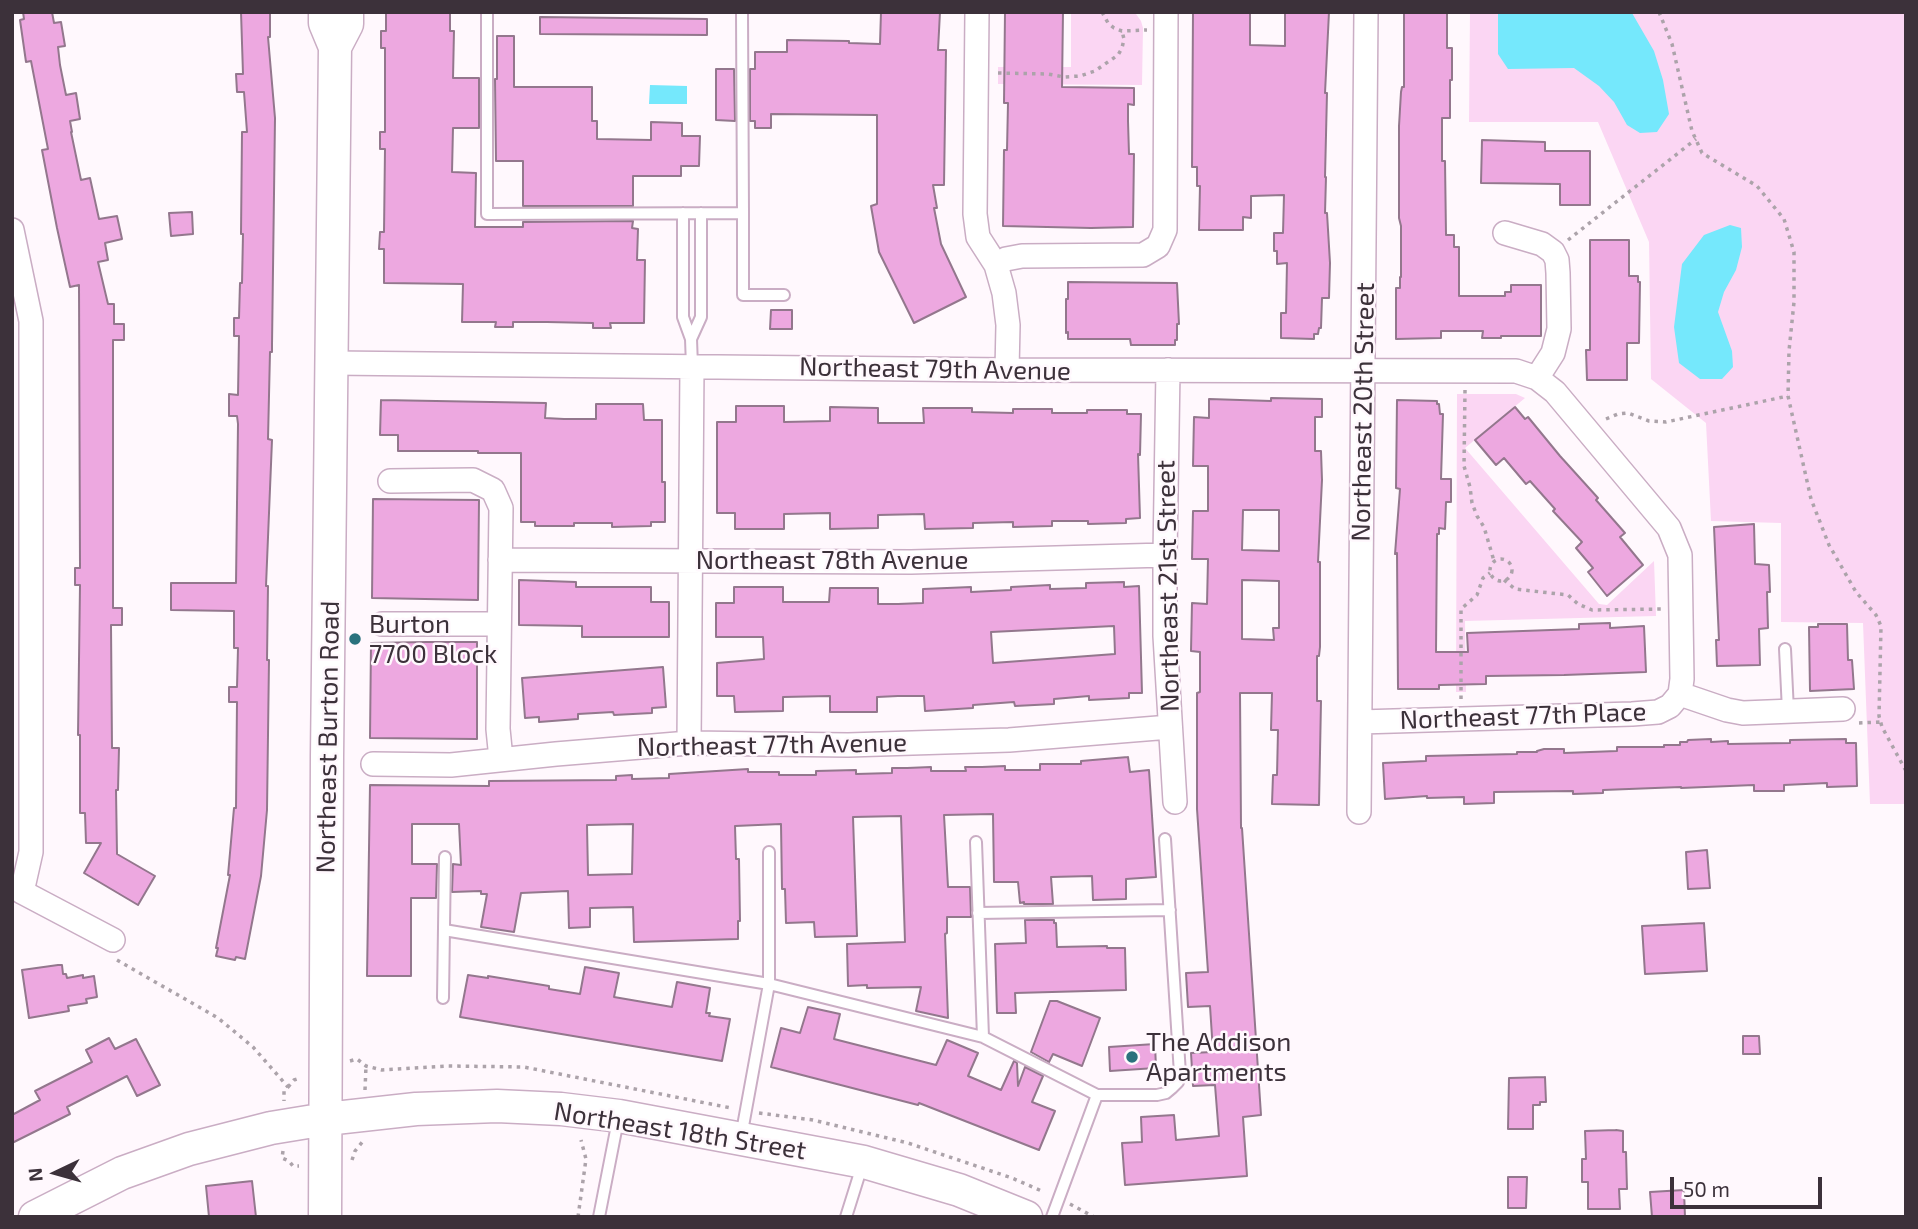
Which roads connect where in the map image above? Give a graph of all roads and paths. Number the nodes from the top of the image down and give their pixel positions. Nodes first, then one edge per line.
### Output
1 (325, 12) edge
2 (347, 12) edge
3 (486, 12) edge
4 (743, 12) edge
5 (977, 12) edge
6 (1102, 12) edge
7 (1366, 12) edge
8 (1659, 12) edge
9 (1166, 21) edge
10 (1122, 31) junction
11 (335, 47) junction
12 (977, 72) junction
13 (1696, 139) junction
14 (683, 213) junction
15 (743, 213) junction
16 (701, 214) junction
17 (12, 230) edge
18 (1504, 233) dead end
19 (1553, 252) junction
20 (996, 265) junction
21 (784, 295) dead end
22 (691, 339) junction
23 (332, 363) junction
24 (692, 366) junction
25 (1007, 370) junction
26 (1168, 370) junction
27 (1363, 370) junction
28 (1466, 371) junction
29 (1537, 377) junction
30 (1788, 396) junction
31 (1590, 434) junction
32 (390, 481) dead end
33 (1164, 555) junction
34 (500, 560) junction
35 (690, 560) junction
36 (1494, 561) junction
37 (1490, 573) junction
38 (1504, 580) junction
39 (1681, 609) junction
40 (382, 624) dead end
41 (499, 624) junction
42 (1784, 649) dead end
43 (1680, 694) junction
44 (1843, 709) dead end
45 (1788, 711) junction
46 (1461, 719) junction
47 (1360, 722) junction
48 (1170, 727) junction
49 (689, 743) junction
50 (501, 759) junction
51 (373, 764) dead end
52 (1906, 771) edge
53 (1175, 802) dead end
54 (1359, 813) dead end
55 (1165, 839) dead end
56 (976, 842) dead end
57 (769, 852) dead end
58 (445, 857) dead end
59 (17, 896) edge
60 (1170, 910) junction
61 (978, 913) junction
62 (444, 930) junction
63 (113, 940) joint
64 (769, 984) junction
65 (443, 998) dead end
66 (982, 1037) junction
67 (1097, 1095) junction
68 (619, 1116) junction
69 (326, 1119) junction
70 (284, 1125) junction
71 (740, 1138) junction
72 (580, 1140) dead end
73 (864, 1162) junction
74 (35, 1217) edge
75 (324, 1217) edge
76 (578, 1217) edge
77 (599, 1217) edge
78 (846, 1217) edge
79 (1026, 1217) edge
80 (1052, 1217) edge

1 - 11 main road, Northeast Burton Road
2 - 11 main road, Northeast Burton Road
3 - 14 lane
4 - 15 lane
5 - 12 street
6 - 10 path
7 - 27 street, Northeast 20th Street
8 - 13 path
9 - 10 path
9 - 20 street
10 - 12 path
11 - 23 main road, Northeast Burton Road
12 - 20 street
13 - 19 path
13 - 30 path
14 - 16 lane
14 - 22 lane
15 - 16 lane
15 - 21 lane
16 - 22 lane
17 - 59 street
18 - 19 street
19 - 29 street
20 - 25 street
22 - 24 lane
23 - 24 street, Northeast 79th Avenue
23 - 69 main road, Northeast Burton Road
24 - 25 street, Northeast 79th Avenue
24 - 35 street
25 - 26 street, Northeast 79th Avenue
26 - 27 street, Northeast 79th Avenue
26 - 33 street, Northeast 21st Street
27 - 28 street, Northeast 79th Avenue
27 - 47 street, Northeast 20th Street
28 - 29 street, Northeast 79th Avenue
28 - 36 path
29 - 31 street
30 - 31 path
30 - 52 path
31 - 39 street
32 - 34 street
33 - 35 street, Northeast 78th Avenue
33 - 48 street, Northeast 21st Street
34 - 35 street, Northeast 78th Avenue
34 - 41 street
35 - 49 street
36 - 37 path
36 - 38 path
37 - 38 path
37 - 46 path
38 - 39 path
39 - 43 street
40 - 41 street
41 - 50 street
42 - 45 lane
43 - 45 street
43 - 46 street, Northeast 77th Place
44 - 45 street
46 - 47 street, Northeast 77th Place
47 - 54 street, Northeast 20th Street
48 - 49 street, Northeast 77th Avenue
48 - 53 street, Northeast 21st Street
49 - 50 street, Northeast 77th Avenue
50 - 51 street, Northeast 77th Avenue
55 - 60 lane
56 - 61 lane
57 - 64 lane
58 - 62 lane
59 - 63 street
60 - 61 lane
60 - 67 lane
61 - 66 lane
62 - 64 lane
62 - 65 lane
63 - 70 path
64 - 66 lane
64 - 71 lane
66 - 67 lane
67 - 80 lane
68 - 69 main road, Northeast 18th Street
68 - 71 main road, Northeast 18th Street
68 - 77 lane
69 - 70 main road
69 - 75 main road, Northeast Burton Road
70 - 74 main road
71 - 73 main road, Northeast 18th Street
72 - 76 path
73 - 78 lane
73 - 79 main road, Northeast 18th Street

